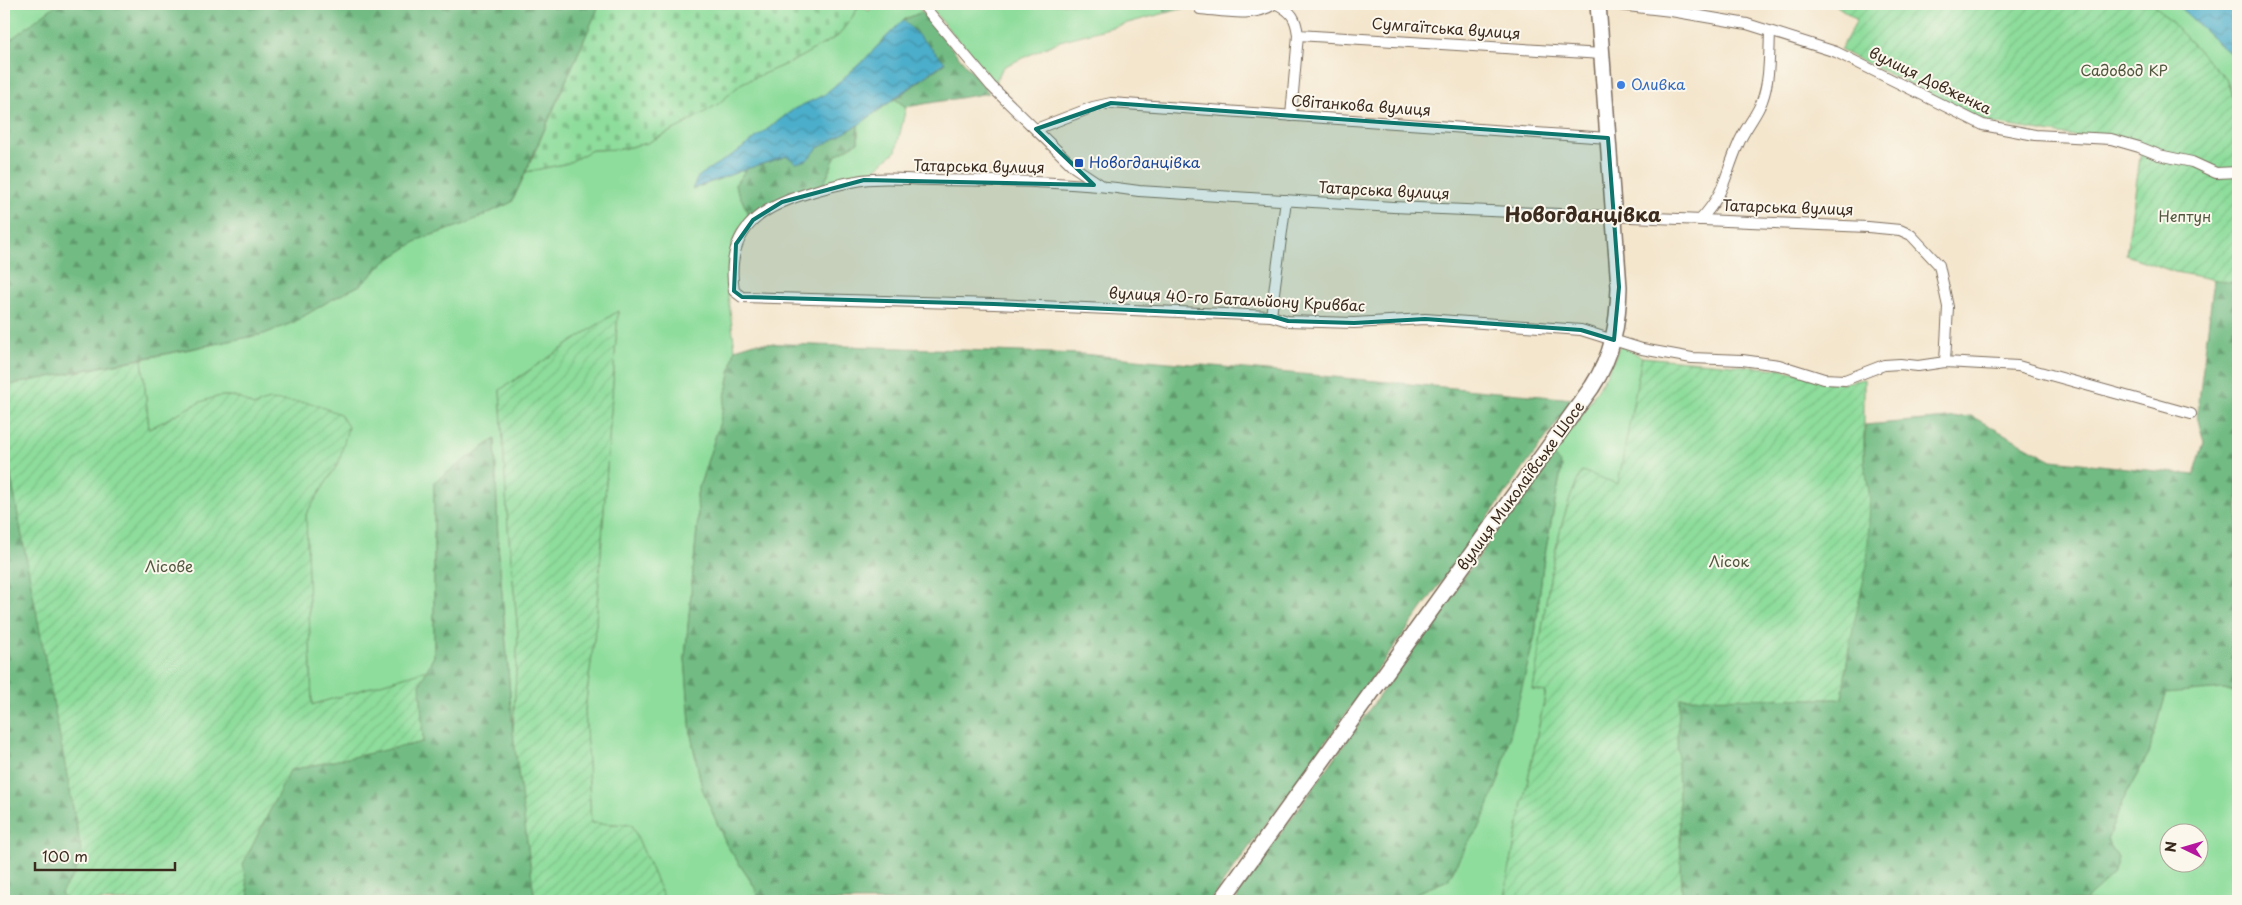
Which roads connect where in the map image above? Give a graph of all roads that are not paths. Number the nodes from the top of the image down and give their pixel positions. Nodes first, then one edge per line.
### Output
1 (922, 4) edge
2 (1276, 4) edge
3 (1598, 4) edge
4 (1610, 4) edge
5 (1200, 8) dead end
6 (1770, 32) junction
7 (1298, 35) junction
8 (1602, 54) junction
9 (1290, 116) junction
10 (1036, 130) junction
11 (1608, 138) junction
12 (2238, 172) edge
13 (1101, 186) junction
14 (1286, 200) junction
15 (1614, 217) junction
16 (1700, 220) junction
17 (736, 244) joint
18 (1271, 316) junction
19 (1614, 340) junction
20 (1945, 362) junction
21 (2190, 414) dead end
22 (1221, 901) edge

1 - 10 street
2 - 5 street
2 - 7 street
3 - 8 main road, вулиця Миколаївське Шосе
4 - 6 street, вулиця Довженка
6 - 12 street, вулиця Довженка
6 - 16 street
7 - 8 street, Сумгаїтська вулиця
7 - 9 street
8 - 11 main road, вулиця Миколаївське Шосе
9 - 10 street, Світанкова вулиця
9 - 11 street, Світанкова вулиця
10 - 13 street
11 - 15 main road, вулиця Миколаївське Шосе
13 - 14 street, Татарська вулиця
13 - 17 street, Татарська вулиця
14 - 15 street, Татарська вулиця
14 - 18 street
15 - 16 street, Татарська вулиця
15 - 19 main road, вулиця Миколаївське Шосе
16 - 20 street, Татарська вулиця
17 - 18 street, вулиця 40-го Батальйону Кривбас
18 - 19 street, вулиця 40-го Батальйону Кривбас
19 - 20 street, вулиця 40-го Батальйону Кривбас
19 - 22 main road, вулиця Миколаївське Шосе
20 - 21 street, вулиця 40-го Батальйону Кривбас

